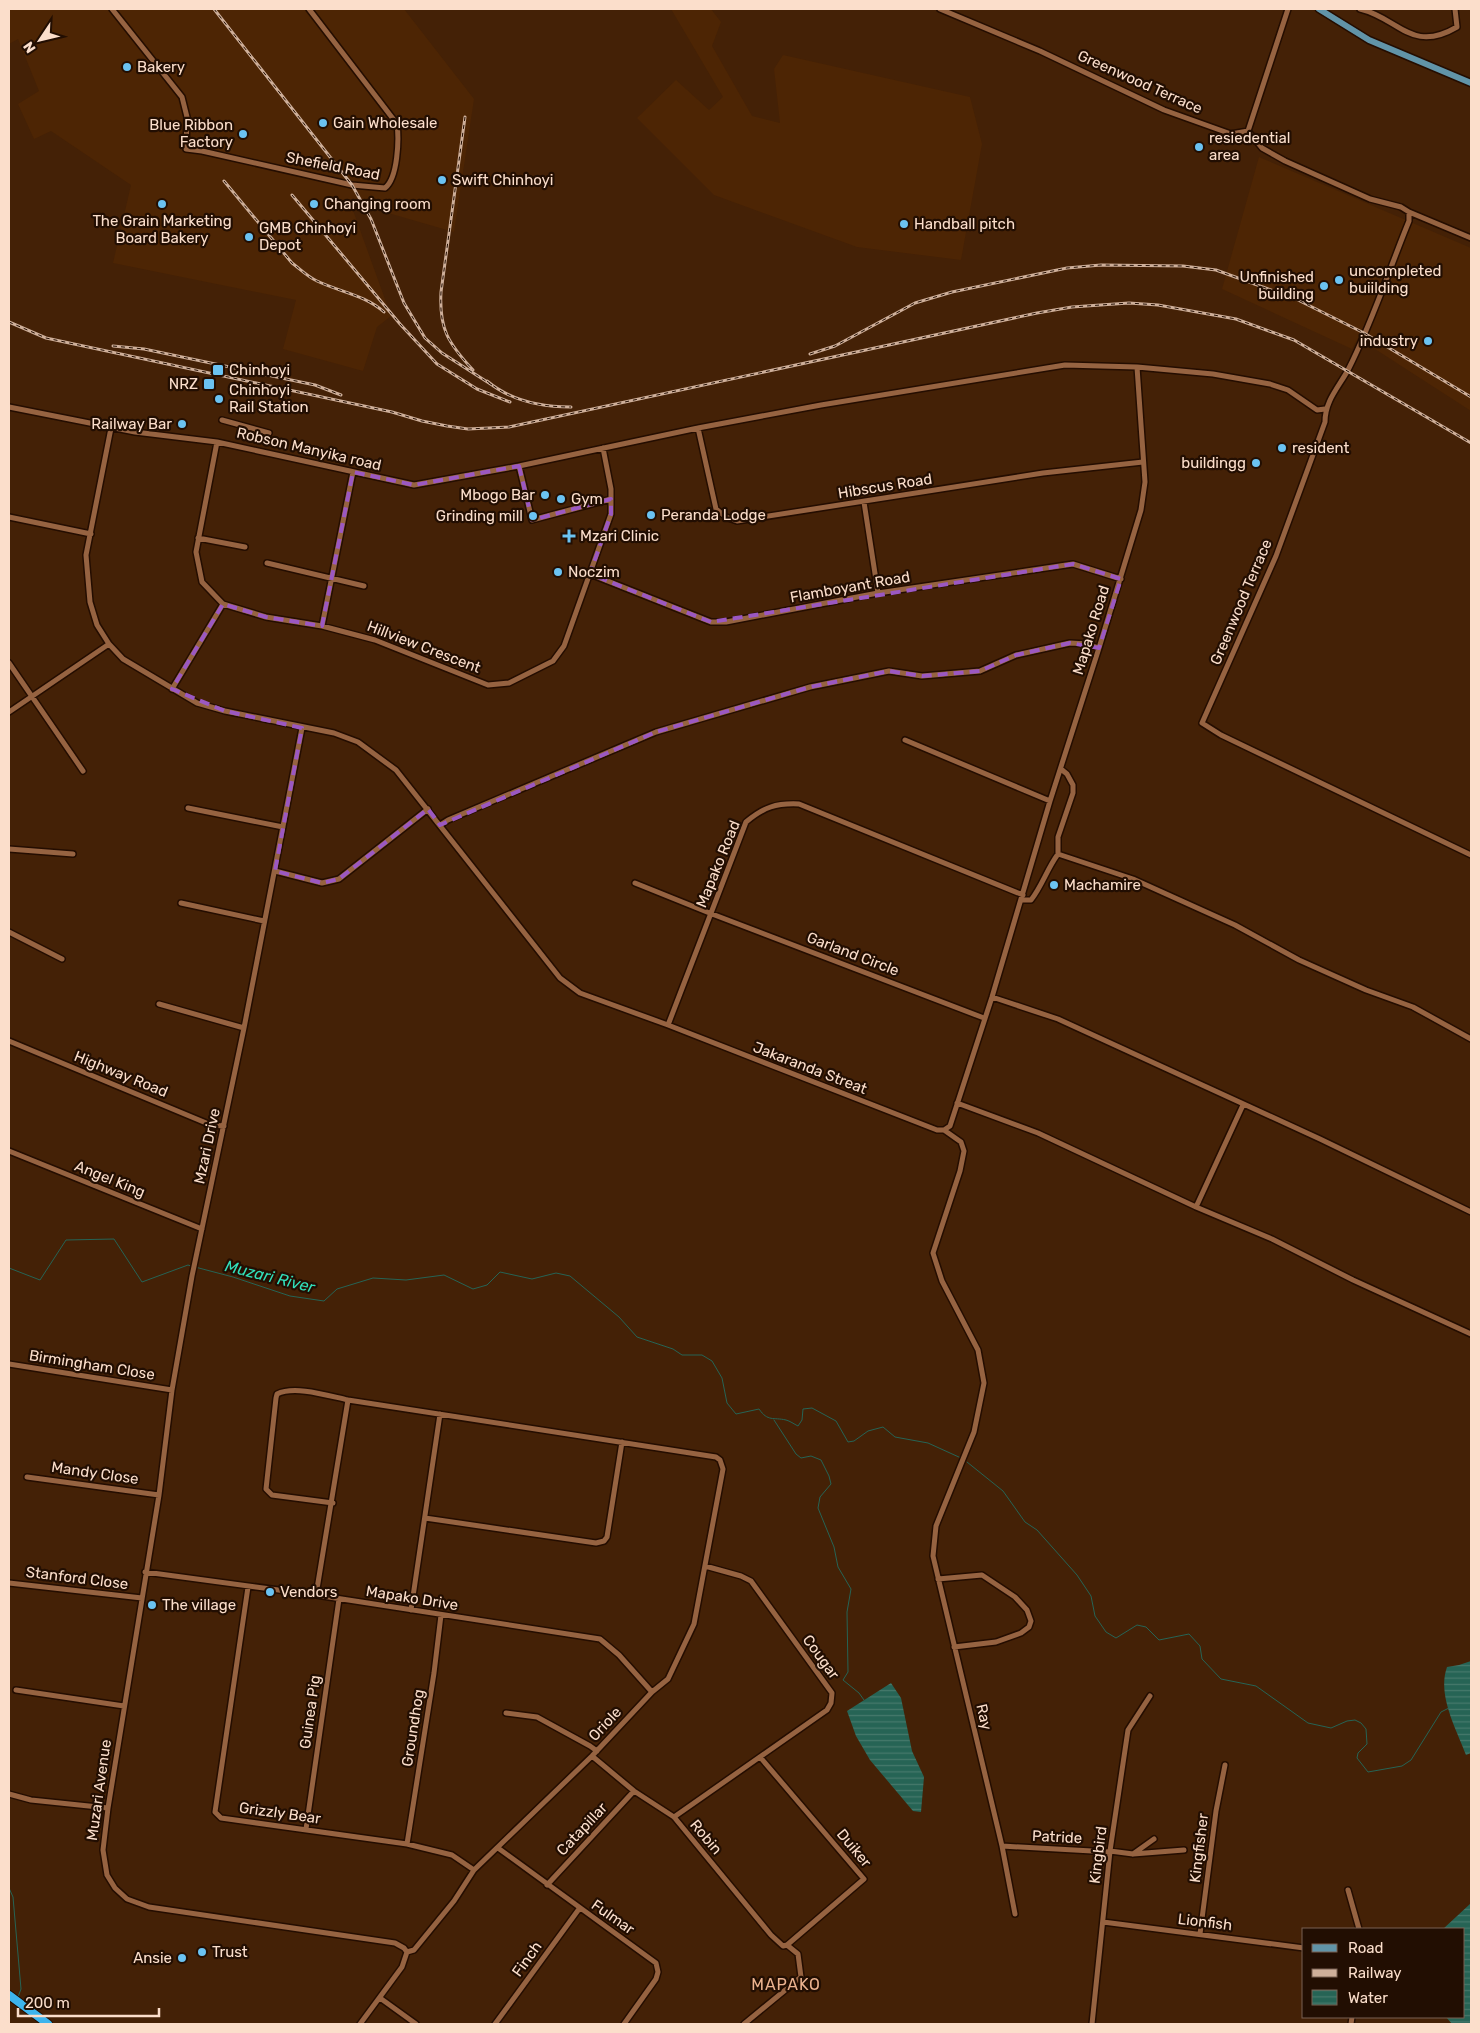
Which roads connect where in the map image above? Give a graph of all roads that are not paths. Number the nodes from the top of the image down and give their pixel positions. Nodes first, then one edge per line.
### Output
1 (112, 9) edge
2 (309, 9) edge
3 (940, 9) edge
4 (1288, 9) edge
5 (1319, 9) edge
6 (1360, 9) edge
7 (1455, 9) edge
8 (1471, 83) edge
9 (1248, 131) junction
10 (1409, 212) junction
11 (1471, 238) edge
12 (1137, 367) junction
13 (9, 407) edge
14 (1325, 409) junction
15 (222, 420) dead end
16 (111, 428) junction
17 (698, 428) junction
18 (269, 433) dead end
19 (217, 442) junction
20 (603, 448) junction
21 (1143, 462) junction
22 (519, 466) junction
23 (353, 472) junction
24 (611, 499) junction
25 (864, 502) junction
26 (9, 517) edge
27 (91, 534) junction
28 (198, 538) junction
29 (246, 547) dead end
30 (267, 563) dead end
31 (590, 574) junction
32 (331, 579) junction
33 (1120, 579) junction
34 (364, 586) dead end
35 (878, 593) junction
36 (223, 604) junction
37 (322, 626) junction
38 (109, 644) junction
39 (1099, 648) junction
40 (9, 663) edge
41 (172, 690) junction
42 (31, 697) junction
43 (9, 712) edge
44 (302, 728) junction
45 (905, 740) dead end
46 (1061, 769) junction
47 (83, 771) dead end
48 (1050, 801) junction
49 (188, 808) dead end
50 (428, 808) junction
51 (440, 825) junction
52 (283, 827) junction
53 (9, 849) edge
54 (73, 854) dead end
55 (1058, 854) junction
56 (1471, 855) edge
57 (274, 871) junction
58 (636, 883) dead end
59 (1022, 897) junction
60 (181, 903) dead end
61 (712, 914) junction
62 (264, 921) junction
63 (9, 932) edge
64 (62, 959) dead end
65 (992, 997) junction
66 (158, 1004) dead end
67 (984, 1018) junction
68 (668, 1026) junction
69 (244, 1028) junction
70 (1471, 1039) edge
71 (9, 1041) edge
72 (957, 1103) junction
73 (1242, 1105) junction
74 (224, 1126) junction
75 (944, 1130) junction
76 (9, 1151) edge
77 (1196, 1207) junction
78 (1471, 1212) edge
79 (202, 1230) junction
80 (1471, 1334) edge
81 (9, 1364) edge
82 (172, 1390) junction
83 (348, 1400) junction
84 (440, 1414) junction
85 (622, 1442) junction
86 (27, 1477) dead end
87 (159, 1495) junction
88 (332, 1503) junction
89 (426, 1518) junction
90 (706, 1566) junction
91 (145, 1572) junction
92 (938, 1579) junction
93 (9, 1583) edge
94 (248, 1587) junction
95 (316, 1595) junction
96 (142, 1598) junction
97 (339, 1599) junction
98 (411, 1610) junction
99 (441, 1615) junction
100 (954, 1647) junction
101 (16, 1690) dead end
102 (652, 1692) junction
103 (1150, 1696) dead end
104 (124, 1706) junction
105 (506, 1713) dead end
106 (597, 1751) junction
107 (592, 1756) junction
108 (760, 1757) junction
109 (1225, 1765) dead end
110 (634, 1790) junction
111 (9, 1794) edge
112 (108, 1808) junction
113 (674, 1817) junction
114 (306, 1829) junction
115 (1154, 1839) dead end
116 (407, 1844) junction
117 (1002, 1846) junction
118 (498, 1848) junction
119 (1184, 1850) dead end
120 (1110, 1852) junction
121 (1133, 1854) junction
122 (474, 1870) junction
123 (547, 1885) junction
124 (1348, 1890) dead end
125 (579, 1908) junction
126 (1015, 1914) dead end
127 (1103, 1922) junction
128 (1358, 1928) edge
129 (1200, 1934) junction
130 (787, 1946) junction
131 (1302, 1948) edge
132 (407, 1952) junction
133 (9, 1995) edge
134 (380, 1998) junction
135 (48, 2024) edge
136 (360, 2024) edge
137 (416, 2024) edge
138 (496, 2024) edge
139 (624, 2024) edge
140 (744, 2024) edge
141 (1092, 2024) edge

1 - 2 street, Shefield Road
3 - 9 street, Greenwood Terrace
4 - 9 street
5 - 8 main road
6 - 7 street
9 - 10 street
10 - 11 street
10 - 14 street, Greenwood Terrace
12 - 14 street, Robson Manyika road
12 - 17 street, Robson Manyika road
12 - 21 street, Mapako Road
13 - 16 street, Robson Manyika road
14 - 56 street, Greenwood Terrace
15 - 18 street
16 - 19 street, Robson Manyika road
16 - 27 street
17 - 20 street, Robson Manyika road
17 - 25 street, Hibscus Road
19 - 23 street, Robson Manyika road
19 - 28 street, Hillview Crescent
20 - 22 street, Robson Manyika road
20 - 24 street, Hillview Crescent
21 - 25 street, Hibscus Road
21 - 33 street, Mapako Road
22 - 23 street, Robson Manyika road
22 - 24 street
23 - 32 street
24 - 31 street, Hillview Crescent
25 - 35 street
26 - 27 street
27 - 38 street
28 - 29 street
28 - 36 street, Hillview Crescent
30 - 32 street
31 - 35 street, Flamboyant Road
31 - 37 street, Hillview Crescent
32 - 34 street
32 - 37 street
33 - 35 street, Flamboyant Road
33 - 39 street, Mapako Road
36 - 37 street, Hillview Crescent
36 - 41 street
38 - 41 street
38 - 42 street
39 - 46 street, Mapako Road
39 - 51 street
40 - 42 street
41 - 44 street
42 - 43 street
42 - 47 street
44 - 50 street, Jakaranda Streat
44 - 52 street, Mzari Drive
45 - 48 street
46 - 48 street, Mapako Road
46 - 55 street
48 - 59 street, Mapako Road
49 - 52 street
50 - 51 street, Jakaranda Streat
50 - 57 street
51 - 68 street, Jakaranda Streat
52 - 57 street, Mzari Drive
53 - 54 street
55 - 59 street
55 - 70 street
57 - 62 street, Mzari Drive
58 - 61 street, Garland Circle
59 - 61 street, Mapako Road
59 - 65 street, Mapako Road
60 - 62 street
61 - 67 street, Garland Circle
61 - 68 street, Mapako Road
62 - 69 street, Mzari Drive
63 - 64 street
65 - 67 street, Mapako Road
65 - 73 street
66 - 69 street
67 - 72 street, Mapako Road
68 - 75 street, Jakaranda Streat
69 - 74 street, Mzari Drive
71 - 74 street, Highway Road
72 - 75 street, Mapako Road
72 - 77 street
73 - 77 street
73 - 78 street
74 - 79 street, Mzari Drive
75 - 92 street, Ray
76 - 79 street, Angel King
77 - 80 street
79 - 82 street, Mzari Drive
81 - 82 street, Birmingham Close
82 - 87 street, Mzari Drive
83 - 84 street
83 - 88 street
83 - 88 street
84 - 85 street
84 - 89 street
85 - 89 street
85 - 90 street, Oriole
86 - 87 street, Mandy Close
87 - 91 street, Mzari Drive
88 - 95 street
89 - 98 street
90 - 102 street, Oriole
90 - 108 street, Cougar
91 - 94 street, Mapako Drive
91 - 96 street, Muzari Avenue
92 - 100 street, Ray
92 - 100 street
93 - 96 street, Stanford Close
94 - 95 street, Mapako Drive
94 - 114 street, Grizzly Bear
95 - 97 street, Mapako Drive
96 - 104 street, Muzari Avenue
97 - 98 street, Mapako Drive
97 - 114 street, Guinea Pig
98 - 99 street, Mapako Drive
99 - 102 street, Mapako Drive
99 - 116 street, Groundhog
100 - 117 street, Ray
101 - 104 street
102 - 106 street, Oriole
103 - 120 street, Kingbird
104 - 112 street, Muzari Avenue
105 - 106 street
106 - 107 street, Oriole
107 - 110 street, Robin
107 - 118 street, Oriole
108 - 113 street, Cougar
108 - 130 street, Duiker
109 - 129 street, Kingfisher
110 - 113 street, Robin
110 - 123 street, Catapillar
111 - 112 street
112 - 132 street, Muzari Avenue
113 - 130 street, Robin
114 - 116 street, Grizzly Bear
115 - 121 street
116 - 122 street, Grizzly Bear
117 - 120 street, Patride
117 - 126 street, Ray
118 - 122 street, Oriole
118 - 123 street, Fulmar
119 - 121 street, Patride
120 - 121 street, Patride
120 - 127 street, Kingbird
122 - 132 street, Oriole
123 - 125 street, Fulmar
124 - 128 street
125 - 138 street, Finch
125 - 139 street, Fulmar
127 - 129 street, Lionfish
127 - 141 street, Kingbird
129 - 131 street, Lionfish
130 - 140 street, Robin
132 - 134 street
133 - 135 highway
134 - 136 street
134 - 137 street

